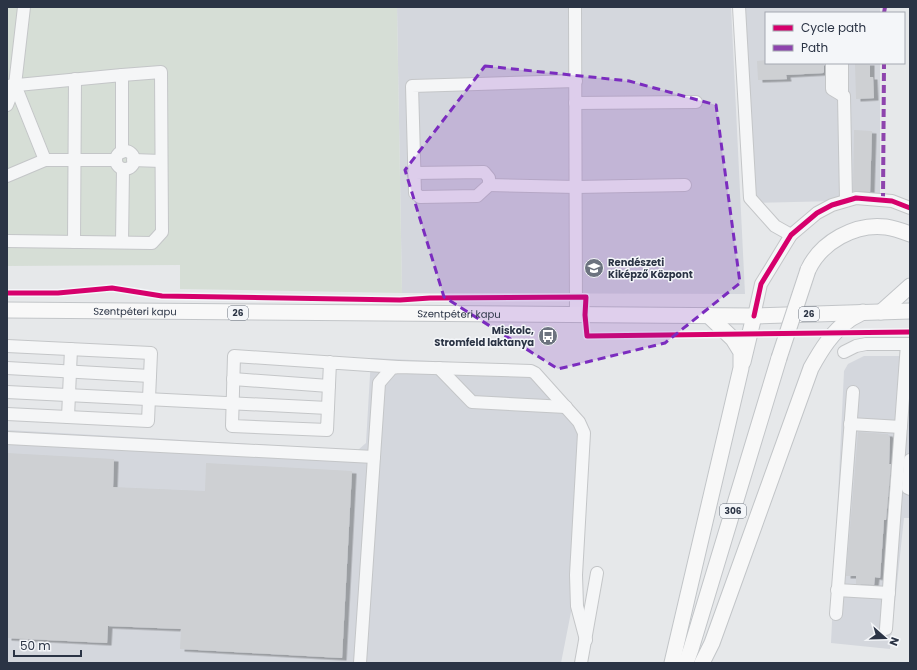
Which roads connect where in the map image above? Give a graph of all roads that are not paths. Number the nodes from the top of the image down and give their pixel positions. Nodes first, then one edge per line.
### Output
1 (24, 7) edge
2 (575, 7) edge
3 (739, 7) edge
4 (832, 64) edge
5 (842, 64) edge
6 (122, 75) junction
7 (75, 79) junction
8 (576, 81) junction
9 (11, 85) edge
10 (842, 95) junction
11 (696, 102) dead end
12 (576, 103) junction
13 (7, 106) edge
14 (45, 160) junction
15 (74, 160) junction
16 (120, 160) junction
17 (161, 161) junction
18 (414, 173) junction
19 (7, 176) edge
20 (489, 185) junction
21 (685, 185) dead end
22 (576, 186) junction
23 (846, 200) junction
24 (910, 208) edge
25 (908, 234) edge
26 (791, 235) junction
27 (7, 241) edge
28 (74, 242) junction
29 (122, 242) junction
30 (910, 286) edge
31 (7, 310) edge
32 (910, 311) edge
33 (864, 312) junction
34 (881, 312) junction
35 (576, 315) junction
36 (708, 315) junction
37 (754, 316) junction
38 (908, 344) edge
39 (7, 346) edge
40 (71, 349) junction
41 (844, 352) dead end
42 (330, 362) junction
43 (398, 367) junction
44 (7, 368) edge
45 (438, 368) junction
46 (742, 368) junction
47 (70, 371) junction
48 (150, 376) junction
49 (234, 379) junction
50 (329, 386) junction
51 (7, 392) edge
52 (853, 392) dead end
53 (69, 395) junction
54 (149, 399) junction
55 (233, 403) junction
56 (566, 407) junction
57 (328, 408) junction
58 (7, 414) edge
59 (68, 417) junction
60 (850, 424) junction
61 (901, 427) junction
62 (7, 438) edge
63 (374, 457) junction
64 (910, 460) edge
65 (910, 489) edge
66 (597, 573) dead end
67 (837, 590) junction
68 (889, 593) junction
69 (836, 614) dead end
70 (886, 629) dead end
71 (586, 640) junction
72 (360, 663) edge
73 (581, 663) edge
74 (672, 663) edge
75 (686, 663) edge
76 (702, 663) edge

1 - 9 street
2 - 8 street
3 - 26 street
4 - 10 street
5 - 10 street
6 - 7 street
6 - 16 street
6 - 17 street
7 - 9 street
7 - 15 street
8 - 12 street
8 - 18 street
9 - 13 street
9 - 14 street
10 - 23 street
11 - 12 street
12 - 22 street
14 - 15 street
14 - 19 street
15 - 16 street
15 - 28 street
16 - 17 street
16 - 29 street
17 - 29 street
18 - 20 street
18 - 20 street
20 - 22 street
21 - 22 street
22 - 35 street
23 - 24 street
23 - 26 street
25 - 75 main road, 306, bridge
26 - 37 street
27 - 28 street
28 - 29 street
30 - 34 main road
31 - 35 main road, Szentpéteri kapu / 26
32 - 34 main road, Szentpéteri kapu / 26
33 - 34 main road, Szentpéteri kapu / 26
33 - 37 main road, Szentpéteri kapu / 26
33 - 76 main road
35 - 36 main road, Szentpéteri kapu / 26
36 - 37 main road, Szentpéteri kapu / 26
36 - 46 main road
37 - 46 main road
38 - 41 street
38 - 61 street
39 - 40 street
40 - 47 street
40 - 48 street
42 - 43 street
42 - 49 street
42 - 50 street
43 - 45 street
43 - 63 street
44 - 47 street
45 - 56 street
45 - 56 street
46 - 74 main road
47 - 48 street
47 - 53 street
48 - 54 street
49 - 50 street
49 - 55 street
50 - 57 street
51 - 53 street
52 - 60 street
53 - 54 street
53 - 59 street
54 - 55 street
54 - 59 street
55 - 57 street
55 - 57 street
56 - 71 street
58 - 59 street
60 - 61 street
60 - 67 street
61 - 68 street
62 - 63 street
63 - 72 street
64 - 65 street
66 - 71 street
67 - 68 street
67 - 69 street
68 - 70 street
71 - 73 street

